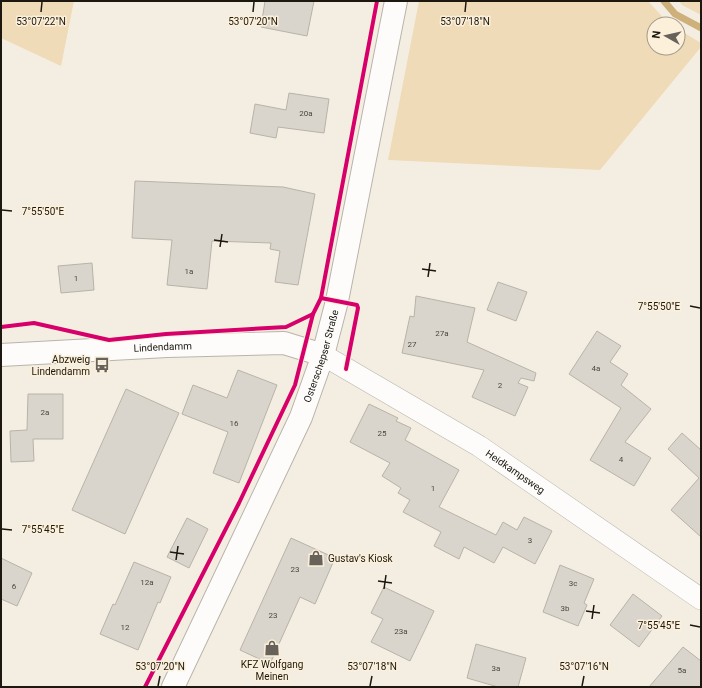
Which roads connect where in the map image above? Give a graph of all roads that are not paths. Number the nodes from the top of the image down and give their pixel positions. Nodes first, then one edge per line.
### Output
1 (396, 1) edge
2 (1, 355) edge
3 (323, 355) junction
4 (701, 600) edge
5 (173, 687) edge

1 - 3 main road, Osterschepser Straße
2 - 3 main road, Lindendamm
3 - 4 street, Heidkampsweg
3 - 5 main road, Osterschepser Straße

